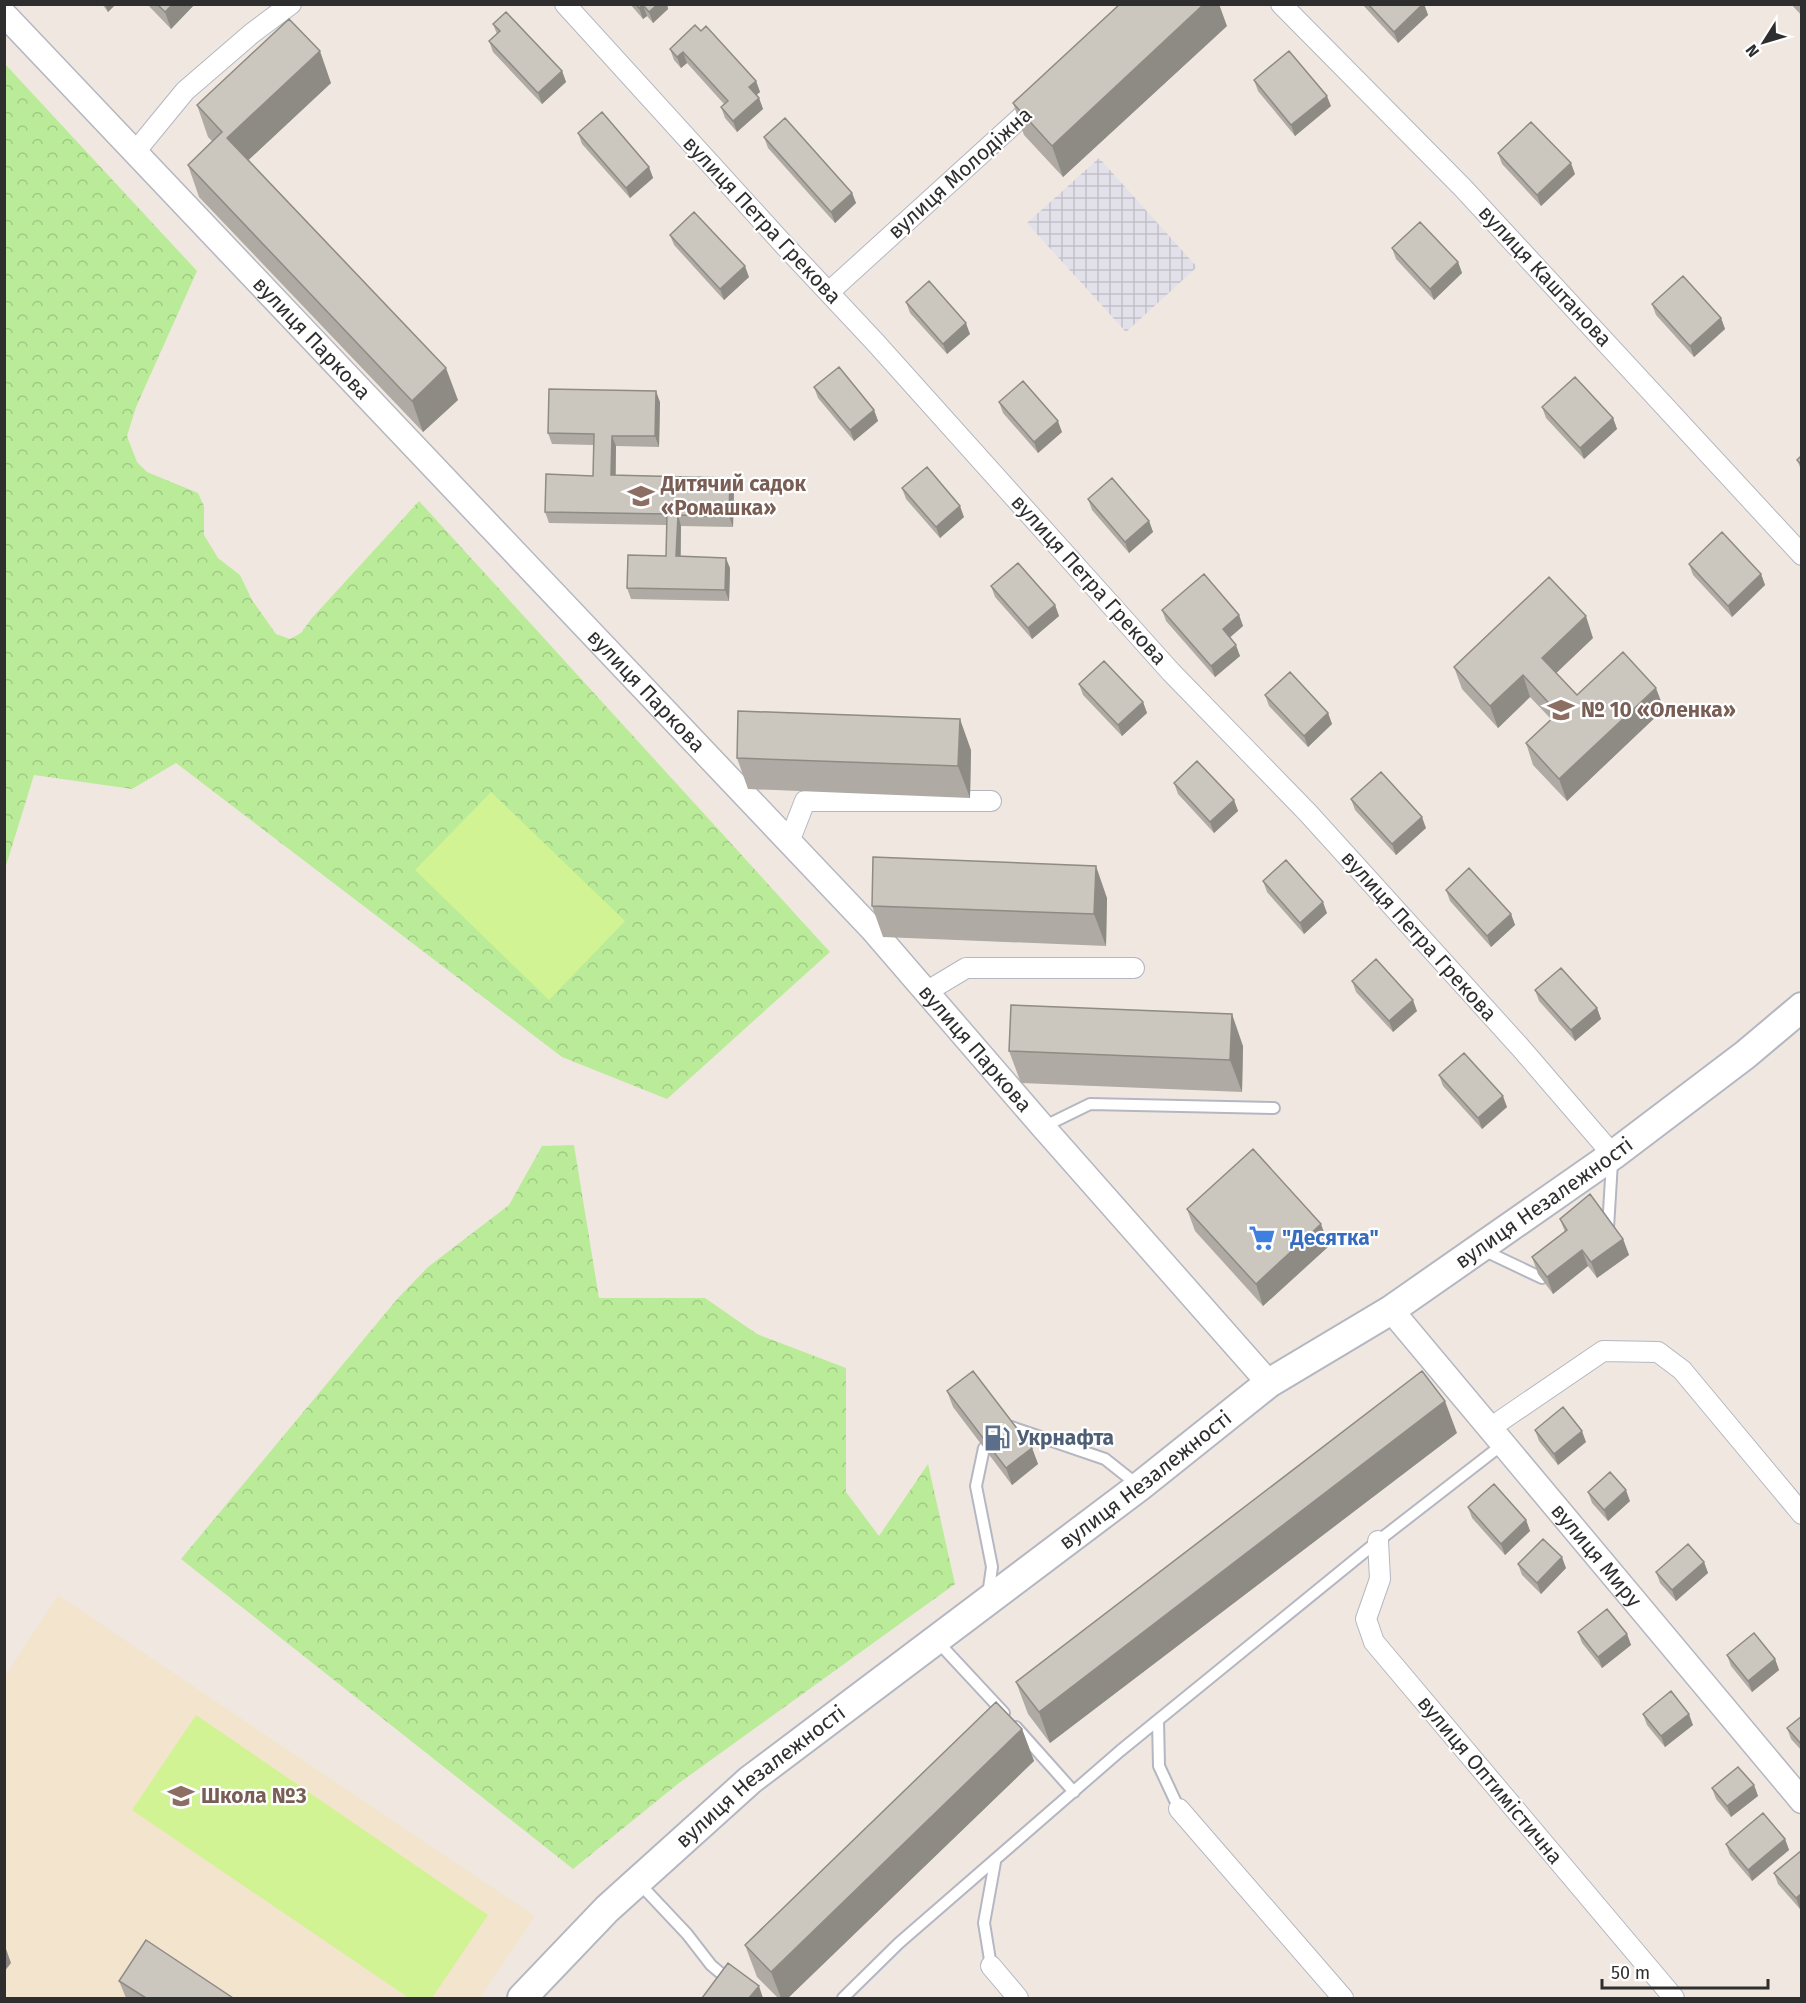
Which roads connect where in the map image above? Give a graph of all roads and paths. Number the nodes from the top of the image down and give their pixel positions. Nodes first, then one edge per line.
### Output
1 (291, 4) edge
2 (565, 4) edge
3 (1281, 4) edge
4 (4, 14) edge
5 (1052, 90) edge
6 (135, 152) junction
7 (829, 292) junction
8 (1802, 555) edge
9 (991, 801) dead end
10 (789, 842) junction
11 (1134, 968) dead end
12 (926, 992) junction
13 (1802, 1007) edge
14 (1274, 1108) dead end
15 (1043, 1127) junction
16 (1613, 1155) junction
17 (1608, 1227) edge
18 (1480, 1249) junction
19 (1542, 1278) edge
20 (1391, 1310) junction
21 (1269, 1383) junction
22 (1011, 1427) edge
23 (1497, 1436) junction
24 (984, 1448) edge
25 (1140, 1486) junction
26 (1802, 1514) edge
27 (1378, 1541) junction
28 (988, 1600) junction
29 (935, 1640) junction
30 (1158, 1720) junction
31 (1074, 1792) junction
32 (1802, 1801) edge
33 (1179, 1809) joint
34 (995, 1862) junction
35 (637, 1881) junction
36 (991, 1966) joint
37 (743, 1990) edge
38 (522, 1998) edge
39 (843, 1998) edge
40 (1018, 1998) edge
41 (1343, 1998) edge
42 (1674, 1998) edge

1 - 6 street
2 - 7 street, вулиця Петра Грекова
3 - 8 street, вулиця Каштанова
4 - 6 street, вулиця Паркова
5 - 7 street, вулиця Молодіжна
6 - 10 street, вулиця Паркова
7 - 16 street, вулиця Петра Грекова
9 - 10 street
10 - 12 street, вулиця Паркова
11 - 12 street
12 - 15 street, вулиця Паркова
13 - 16 main road, вулиця Незалежності
14 - 15 lane
15 - 21 street, вулиця Паркова
16 - 17 lane
16 - 18 main road, вулиця Незалежності
18 - 19 lane
18 - 20 main road, вулиця Незалежності
20 - 21 main road, вулиця Незалежності
20 - 23 street, вулиця Миру
21 - 25 main road, вулиця Незалежності
22 - 25 lane
23 - 26 street
23 - 27 lane
23 - 32 street, вулиця Миру
24 - 28 lane
25 - 28 main road, вулиця Незалежності
27 - 30 lane
27 - 42 street, вулиця Оптимістична
28 - 29 main road, вулиця Незалежності
29 - 31 lane
29 - 35 main road, вулиця Незалежності
30 - 31 lane
30 - 33 lane
31 - 34 lane
33 - 41 street
34 - 36 lane
34 - 39 lane
35 - 37 lane
35 - 38 main road, вулиця Незалежності
36 - 40 street

